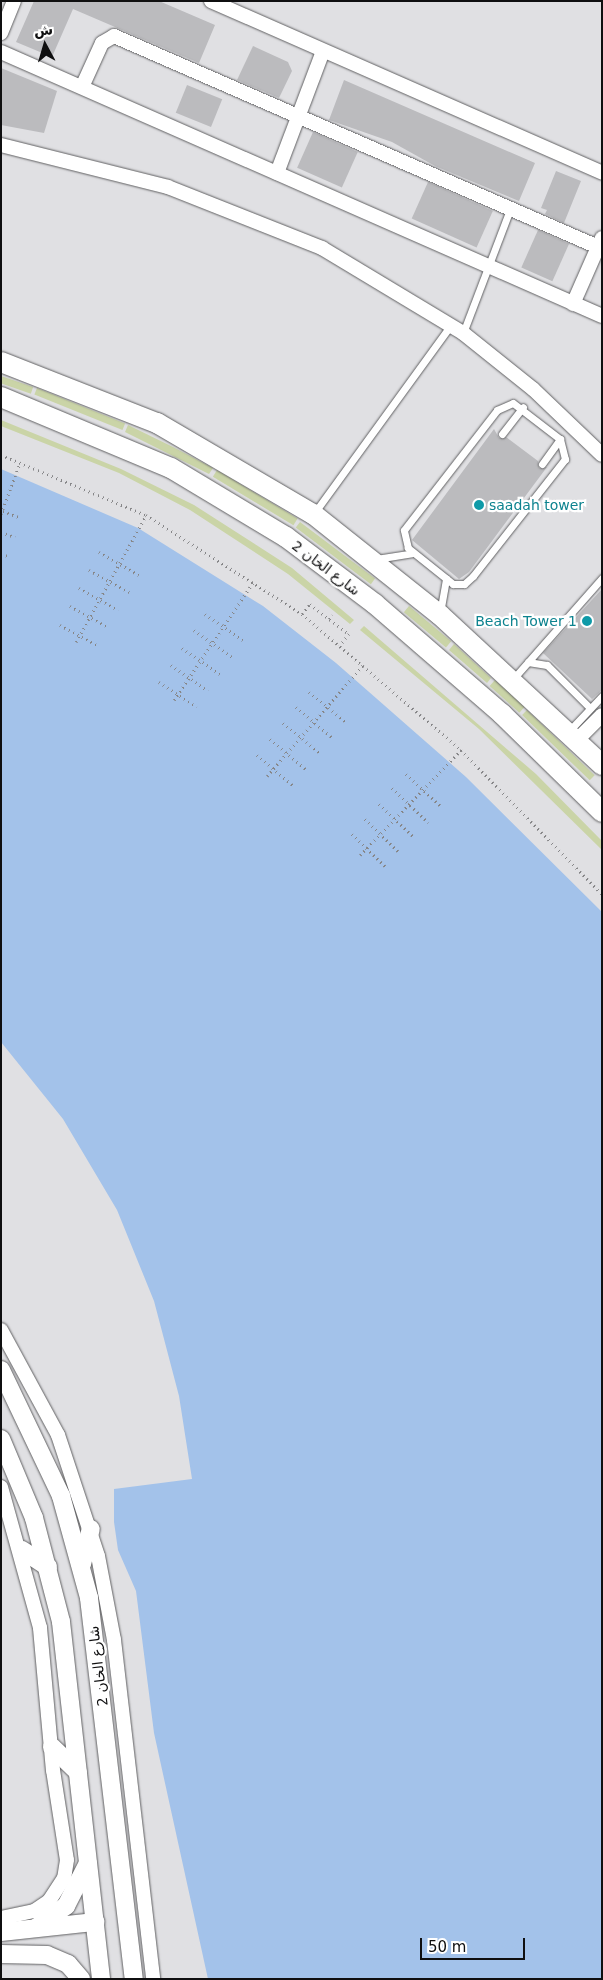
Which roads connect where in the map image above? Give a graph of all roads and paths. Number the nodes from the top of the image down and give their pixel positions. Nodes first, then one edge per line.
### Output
1 (14, 1) edge
2 (217, 3) edge
3 (1, 33) edge
4 (323, 51) junction
5 (1, 52) edge
6 (82, 87) junction
7 (298, 116) junction
8 (1, 145) edge
9 (277, 173) junction
10 (602, 174) edge
11 (510, 209) junction
12 (600, 242) edge
13 (488, 266) junction
14 (573, 304) junction
15 (602, 316) edge
16 (451, 325) junction
17 (463, 333) junction
18 (1, 362) edge
19 (1, 397) edge
20 (523, 407) junction
21 (502, 434) dead end
22 (560, 439) junction
23 (1, 455) edge
24 (602, 455) edge
25 (20, 461) junction
26 (542, 464) dead end
27 (2, 512) edge
28 (313, 514) junction
29 (146, 515) junction
30 (22, 518) dead end
31 (1, 532) edge
32 (15, 537) dead end
33 (99, 552) dead end
34 (412, 553) junction
35 (1, 554) edge
36 (8, 556) dead end
37 (369, 558) junction
38 (119, 564) junction
39 (89, 570) dead end
40 (140, 574) dead end
41 (602, 578) edge
42 (446, 579) junction
43 (254, 580) junction
44 (109, 582) junction
45 (79, 588) dead end
46 (129, 592) dead end
47 (99, 600) junction
48 (70, 606) dead end
49 (118, 610) dead end
50 (205, 614) dead end
51 (302, 614) junction
52 (332, 615) dead end
53 (440, 615) junction
54 (90, 617) junction
55 (329, 619) junction
56 (60, 625) dead end
57 (223, 626) junction
58 (108, 627) dead end
59 (194, 630) dead end
60 (80, 635) junction
61 (243, 640) dead end
62 (76, 642) dead end
63 (212, 643) junction
64 (98, 645) dead end
65 (340, 646) junction
66 (182, 648) dead end
67 (232, 657) dead end
68 (201, 660) junction
69 (528, 662) junction
70 (170, 665) dead end
71 (363, 665) junction
72 (220, 674) dead end
73 (189, 678) junction
74 (511, 680) junction
75 (159, 682) dead end
76 (208, 691) dead end
77 (309, 692) dead end
78 (178, 694) junction
79 (602, 696) edge
80 (174, 700) dead end
81 (327, 706) junction
82 (197, 707) dead end
83 (296, 707) dead end
84 (596, 712) edge
85 (314, 722) junction
86 (346, 722) dead end
87 (283, 723) dead end
88 (573, 736) junction
89 (300, 737) junction
90 (333, 738) dead end
91 (270, 739) dead end
92 (461, 750) junction
93 (287, 753) junction
94 (320, 753) dead end
95 (256, 755) dead end
96 (602, 765) edge
97 (273, 769) junction
98 (307, 770) dead end
99 (406, 774) dead end
100 (267, 776) dead end
101 (294, 786) dead end
102 (392, 788) dead end
103 (423, 789) junction
104 (379, 804) dead end
105 (409, 804) junction
106 (442, 807) dead end
107 (602, 812) edge
108 (365, 819) dead end
109 (395, 819) junction
110 (428, 822) dead end
111 (352, 834) dead end
112 (380, 834) junction
113 (414, 837) dead end
114 (367, 848) junction
115 (400, 852) dead end
116 (360, 855) dead end
117 (386, 867) dead end
118 (602, 894) edge
119 (1, 1330) edge
120 (1, 1370) edge
121 (1, 1439) edge
122 (2, 1490) edge
123 (91, 1529) junction
124 (22, 1550) junction
125 (82, 1565) junction
126 (48, 1567) junction
127 (52, 1747) junction
128 (78, 1772) junction
129 (88, 1863) junction
130 (1, 1918) edge
131 (95, 1922) junction
132 (33, 1928) junction
133 (1, 1932) edge
134 (1, 1954) edge
135 (81, 1979) edge
136 (101, 1979) edge
137 (134, 1979) edge
138 (153, 1979) edge

1 - 3 street
2 - 4 street
4 - 7 street
4 - 10 street
5 - 6 street
6 - 7 street
6 - 9 street
7 - 9 street
7 - 11 street
8 - 16 street
9 - 13 street
11 - 12 street
11 - 13 lane
12 - 14 street
13 - 14 street
13 - 17 lane
14 - 15 street
16 - 17 street
16 - 28 lane
17 - 24 street
18 - 28 main road
19 - 107 main road, شارع الخان 2
20 - 21 lane
20 - 22 lane
20 - 34 lane
22 - 26 lane
22 - 42 lane
23 - 25 path
25 - 27 path
25 - 29 path
27 - 30 path
28 - 37 main road
29 - 38 path
29 - 43 path
31 - 32 path
33 - 38 path
34 - 37 lane
34 - 42 lane
35 - 36 path
37 - 53 main road
38 - 40 path
38 - 44 path
39 - 44 path
41 - 69 lane
42 - 53 lane
43 - 51 path
43 - 57 path
44 - 46 path
44 - 47 path
45 - 47 path
47 - 49 path
47 - 54 path
48 - 54 path
50 - 57 path
51 - 55 path
51 - 65 path
52 - 55 path
53 - 74 main road
54 - 58 path
54 - 60 path
55 - 65 path
56 - 60 path
57 - 61 path
57 - 63 path
59 - 63 path
60 - 62 path
60 - 64 path
63 - 67 path
63 - 68 path
65 - 71 path
66 - 68 path
68 - 72 path
68 - 73 path
69 - 74 lane
69 - 84 lane
70 - 73 path
71 - 81 path
71 - 92 path
73 - 76 path
73 - 78 path
74 - 88 main road
75 - 78 path
77 - 81 path
78 - 80 path
78 - 82 path
79 - 84 lane
81 - 85 path
81 - 86 path
83 - 85 path
84 - 88 street
85 - 89 path
85 - 90 path
87 - 89 path
88 - 96 main road
89 - 93 path
89 - 94 path
91 - 93 path
92 - 103 path
92 - 118 path
93 - 97 path
93 - 98 path
95 - 97 path
97 - 100 path
97 - 101 path
99 - 103 path
102 - 105 path
103 - 105 path
103 - 106 path
104 - 109 path
105 - 109 path
105 - 110 path
108 - 112 path
109 - 112 path
109 - 113 path
111 - 114 path
112 - 114 path
112 - 115 path
114 - 116 path
114 - 117 path
119 - 123 street
120 - 125 street, شارع الخان 2
121 - 126 street
122 - 124 street
123 - 125 street
123 - 138 street
124 - 126 street
124 - 127 street
125 - 137 street, شارع الخان 2
126 - 128 street
127 - 128 street
127 - 130 street
128 - 129 street
129 - 131 street
129 - 132 street
131 - 132 street
131 - 136 street
132 - 133 street
134 - 135 street

